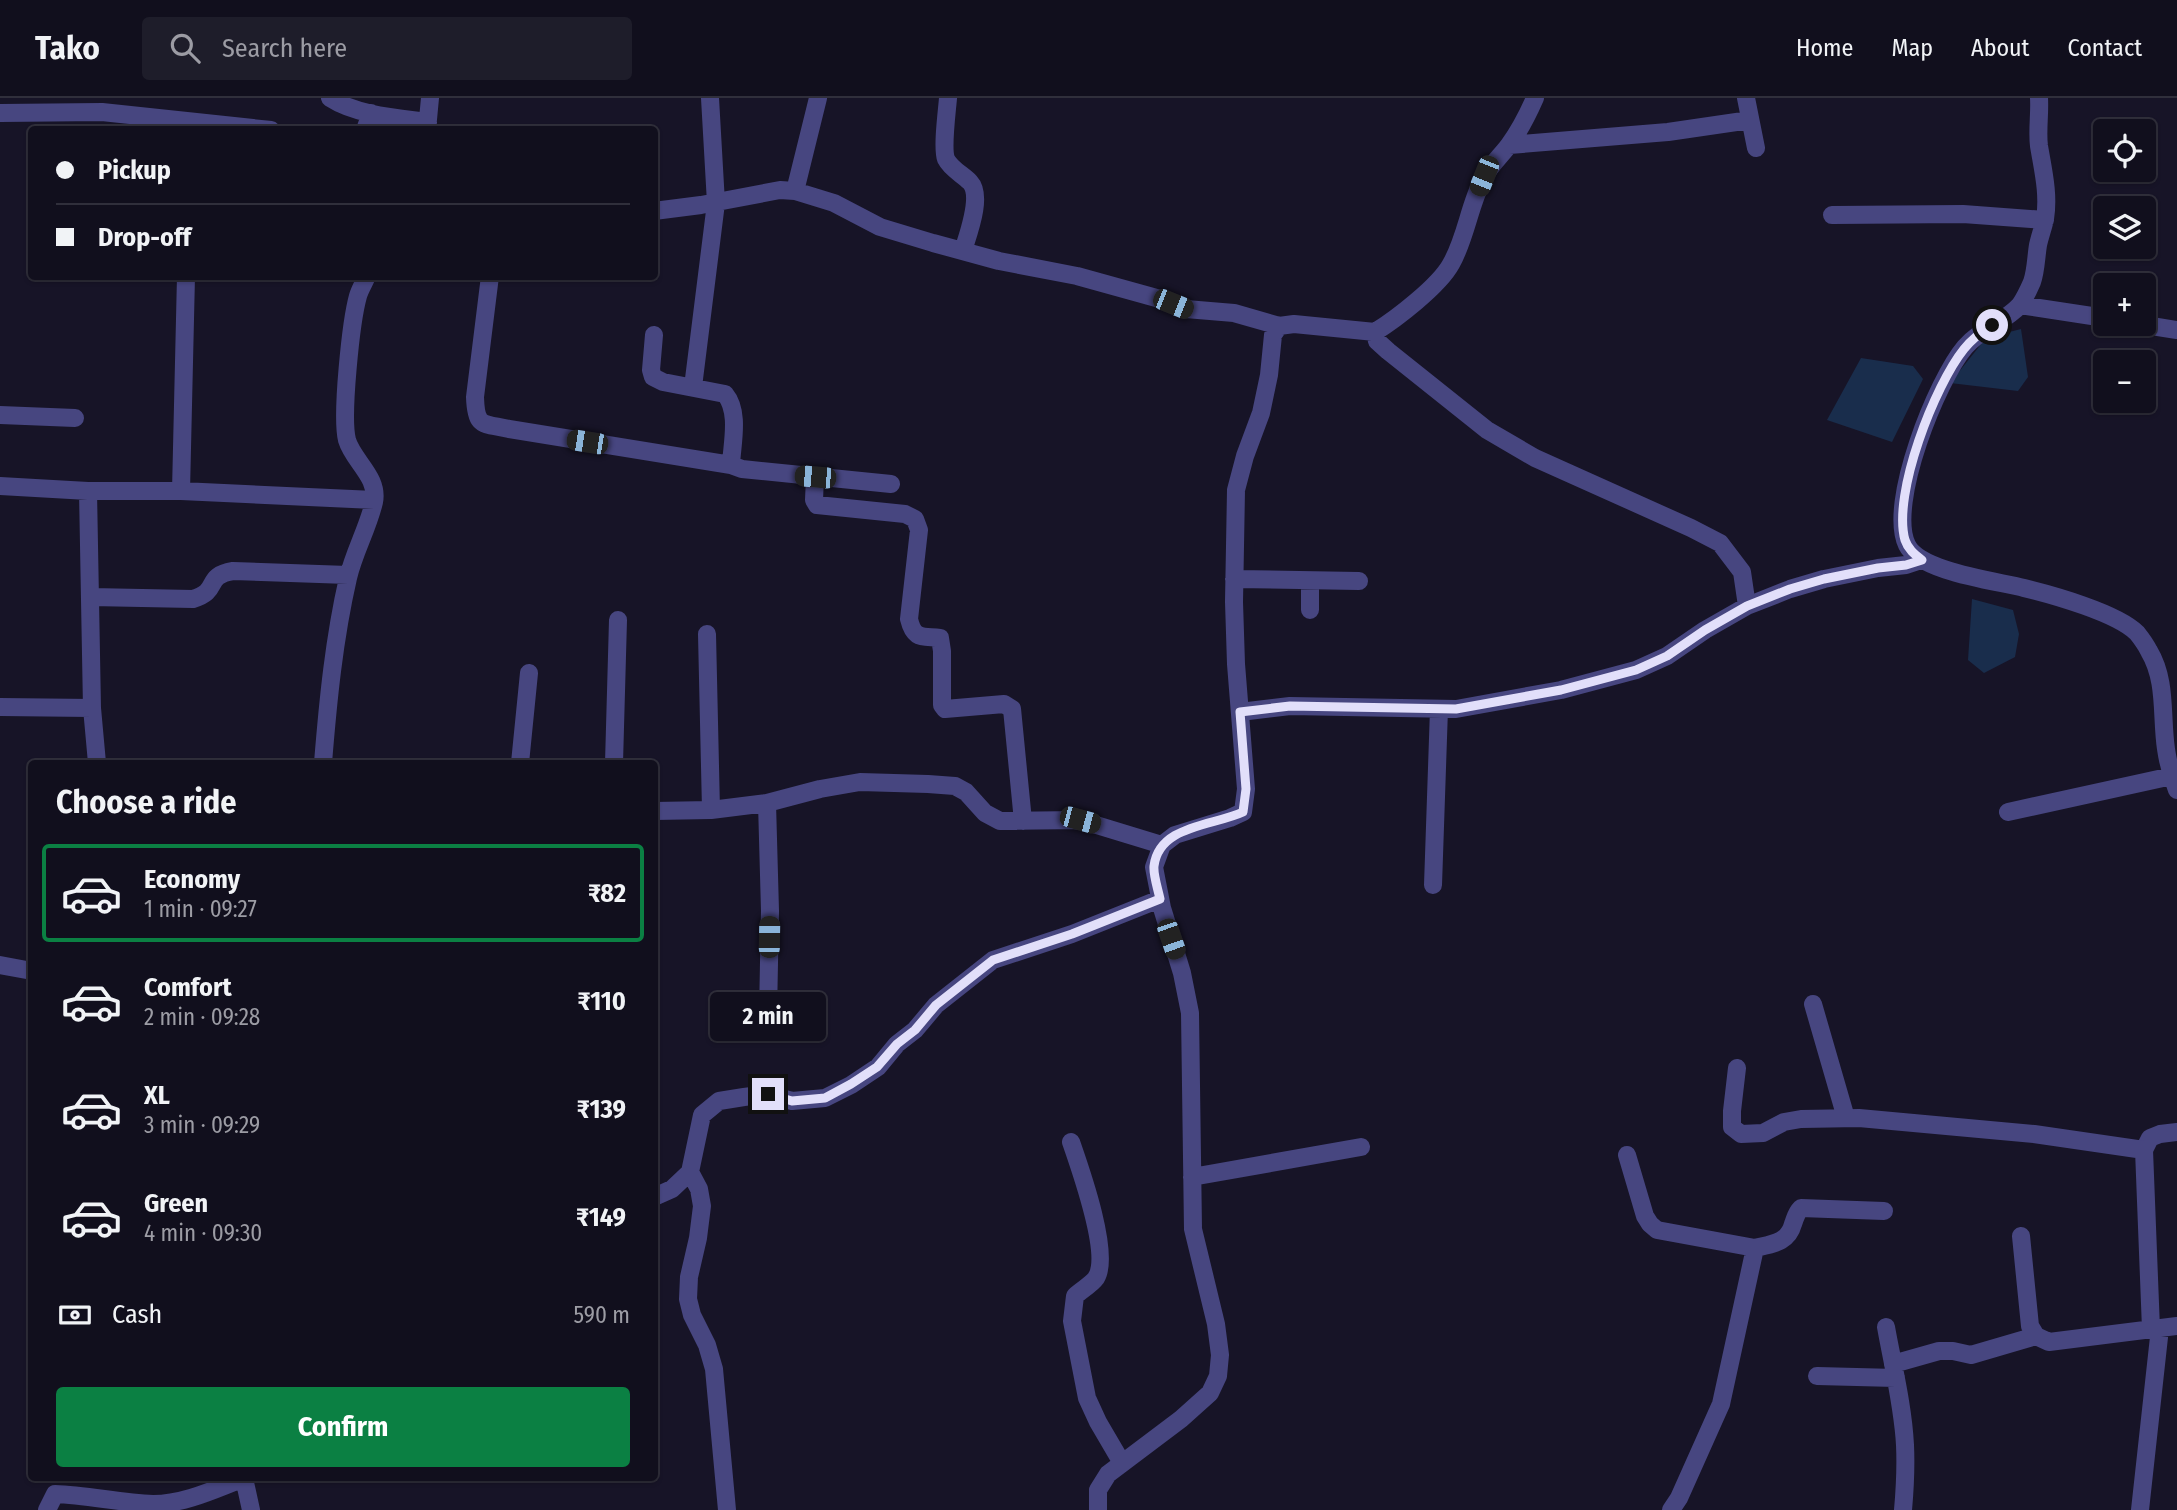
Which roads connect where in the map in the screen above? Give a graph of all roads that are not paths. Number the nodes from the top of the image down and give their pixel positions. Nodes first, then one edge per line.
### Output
1 (330, 98) edge
2 (430, 98) edge
3 (710, 98) edge
4 (818, 98) edge
5 (948, 98) edge
6 (1535, 98) edge
7 (1746, 98) edge
8 (2039, 98) edge
9 (0, 113) edge
10 (1750, 120) junction
11 (368, 121) edge
12 (231, 126) edge
13 (428, 126) edge
14 (1509, 145) junction
15 (1756, 148) dead end
16 (795, 191) junction
17 (716, 202) junction
18 (658, 210) edge
19 (1832, 215) dead end
20 (2045, 220) junction
21 (964, 251) junction
22 (186, 280) edge
23 (365, 280) edge
24 (489, 280) edge
25 (2020, 305) junction
26 (2093, 316) edge
27 (1279, 326) junction
28 (2156, 327) edge
29 (2177, 330) edge
30 (1375, 332) junction
31 (654, 335) dead end
32 (693, 387) junction
33 (0, 415) edge
34 (75, 418) dead end
35 (731, 465) junction
36 (815, 477) junction
37 (891, 484) dead end
38 (0, 486) edge
39 (88, 491) junction
40 (181, 491) junction
41 (374, 500) junction
42 (1922, 560) junction
43 (348, 575) junction
44 (1234, 579) junction
45 (1310, 581) junction
46 (1359, 581) dead end
47 (91, 597) junction
48 (1747, 606) junction
49 (1310, 610) dead end
50 (618, 620) dead end
51 (707, 634) dead end
52 (529, 673) dead end
53 (0, 707) edge
54 (92, 708) junction
55 (1438, 709) junction
56 (1240, 712) junction
57 (97, 760) edge
58 (323, 760) edge
59 (520, 760) edge
60 (614, 760) edge
61 (2174, 783) edge
62 (766, 803) junction
63 (711, 810) junction
64 (658, 811) edge
65 (2008, 812) dead end
66 (1023, 821) junction
67 (1162, 845) junction
68 (1433, 885) dead end
69 (1160, 899) junction
70 (0, 965) edge
71 (28, 970) edge
72 (1813, 1004) dead end
73 (768, 1014) dead end
74 (1737, 1068) dead end
75 (1846, 1118) junction
76 (2177, 1132) edge
77 (1071, 1142) dead end
78 (1361, 1147) dead end
79 (2144, 1150) junction
80 (1627, 1155) dead end
81 (691, 1172) junction
82 (1192, 1177) junction
83 (658, 1196) edge
84 (1884, 1211) dead end
85 (2021, 1236) dead end
86 (1755, 1248) junction
87 (1886, 1327) dead end
88 (2163, 1327) edge
89 (2036, 1336) junction
90 (1894, 1371) junction
91 (1817, 1376) dead end
92 (1122, 1463) junction
93 (238, 1481) edge
94 (246, 1481) edge
95 (52, 1494) edge
96 (251, 1510) edge
97 (727, 1510) edge
98 (1098, 1510) edge
99 (1671, 1510) edge
100 (1903, 1510) edge
101 (2140, 1510) edge

1 - 11 street
2 - 13 street
3 - 17 street
4 - 16 street
5 - 21 street
6 - 14 street
7 - 10 street
8 - 20 street
9 - 12 street
10 - 14 street
10 - 15 street
11 - 13 street
14 - 30 street
16 - 17 street
16 - 21 street
17 - 18 street
17 - 32 street
19 - 20 street
20 - 25 street
21 - 27 street
22 - 40 street
23 - 41 street
24 - 35 street
25 - 26 street
25 - 42 street
27 - 30 street
27 - 44 street
28 - 29 street
30 - 48 street
31 - 32 street
32 - 35 street
33 - 34 street
35 - 36 street
36 - 37 street
36 - 66 street
38 - 39 street
39 - 40 street
39 - 47 street
40 - 41 street
41 - 43 street
42 - 48 street
42 - 61 street
43 - 47 street
43 - 58 street
44 - 45 street
44 - 56 street
45 - 46 street
45 - 49 street
47 - 54 street
48 - 55 street
50 - 60 street
51 - 63 street
52 - 59 street
53 - 54 street
54 - 57 street
55 - 56 street
55 - 68 street
56 - 67 street
61 - 65 street
62 - 63 street
62 - 66 street
62 - 73 street
63 - 64 street
66 - 67 street
67 - 69 street
69 - 81 street
69 - 82 street
70 - 71 street
72 - 75 street
74 - 75 street
75 - 79 street
76 - 79 street
77 - 92 street
78 - 82 street
79 - 88 street
80 - 86 street
81 - 83 street
81 - 97 street
82 - 92 street
84 - 86 street
85 - 89 street
86 - 99 street
87 - 90 street
88 - 89 street
88 - 101 street
89 - 90 street
90 - 91 street
90 - 100 street
92 - 98 street
93 - 95 street
94 - 96 street

